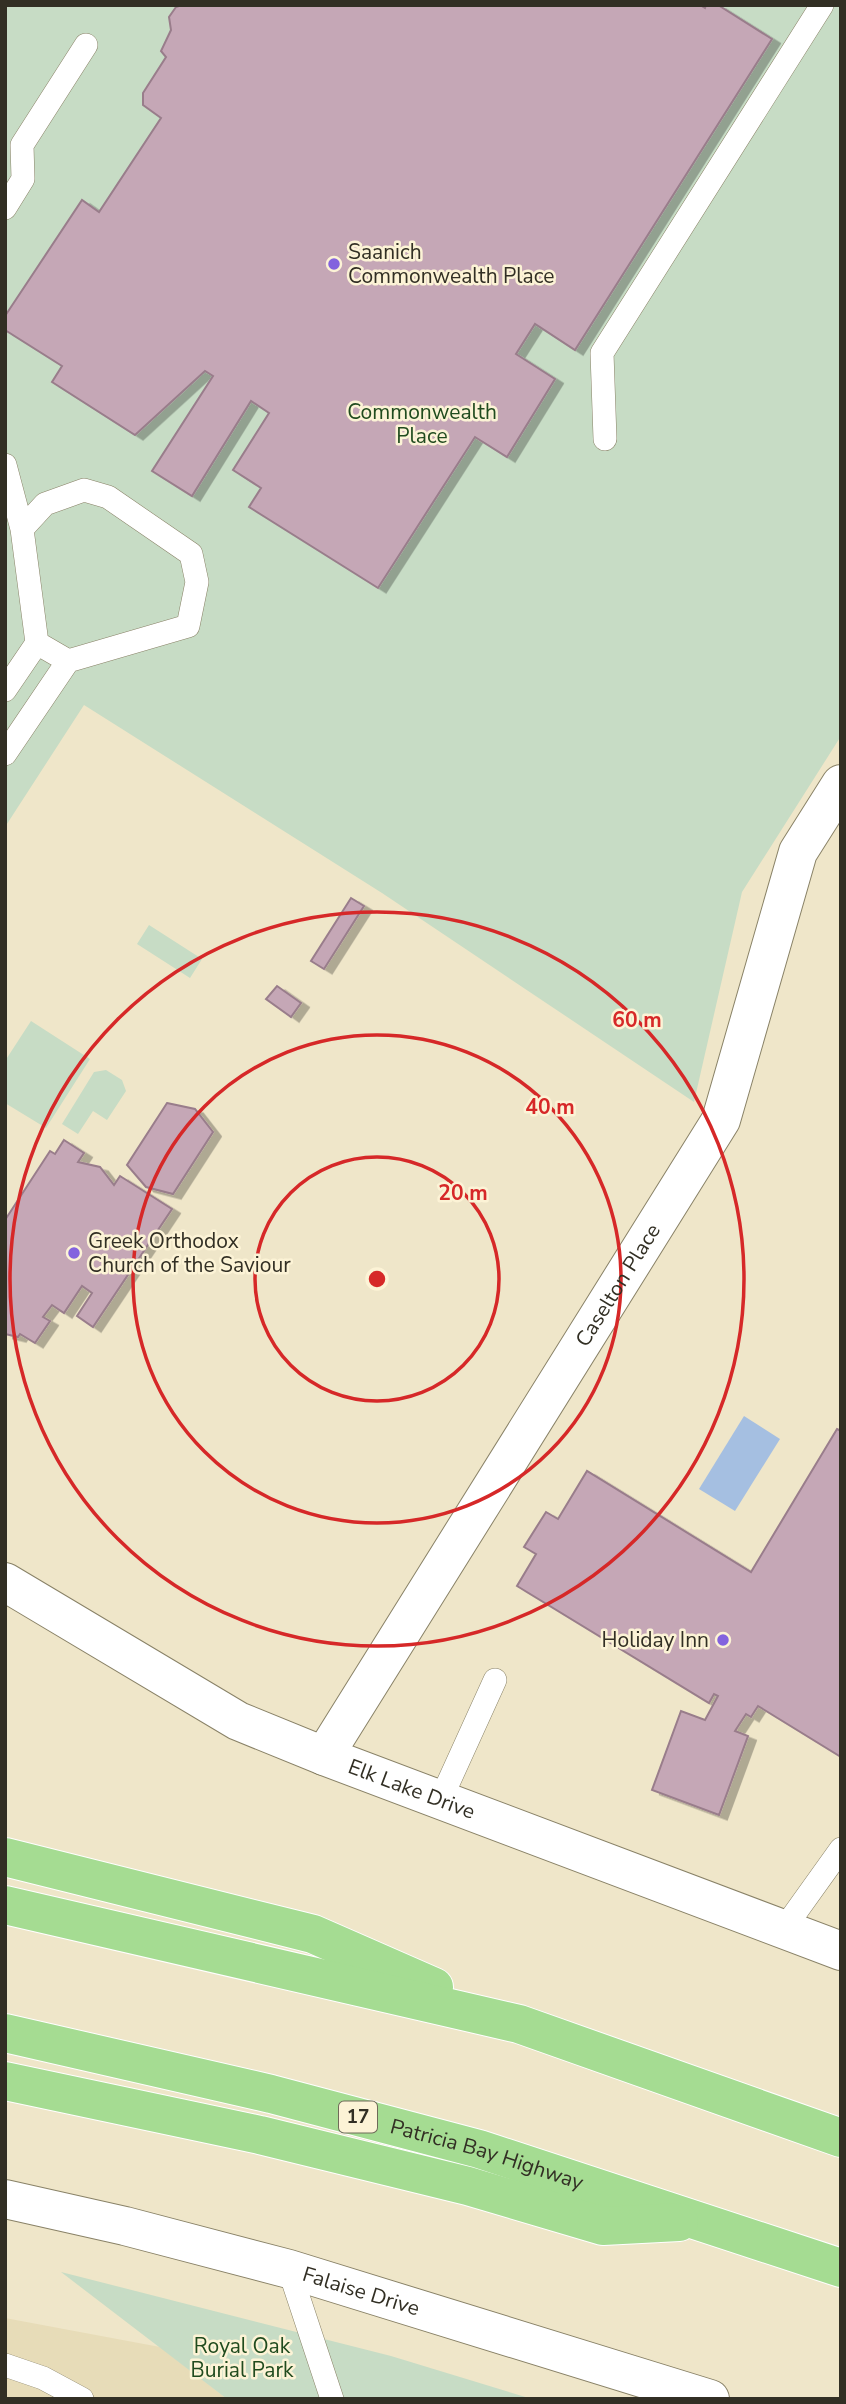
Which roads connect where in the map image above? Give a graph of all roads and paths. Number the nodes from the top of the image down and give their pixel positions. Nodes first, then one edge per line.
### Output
1 (822, 5) edge
2 (831, 5) edge
3 (841, 11) edge
4 (86, 45) dead end
5 (5, 208) edge
6 (604, 439) dead end
7 (5, 465) edge
8 (22, 529) junction
9 (37, 643) junction
10 (68, 661) junction
11 (5, 690) edge
12 (5, 754) edge
13 (841, 784) edge
14 (5, 1582) edge
15 (495, 1680) dead end
16 (324, 1756) junction
17 (440, 1801) junction
18 (841, 1849) edge
19 (5, 1857) edge
20 (5, 1905) edge
21 (783, 1930) junction
22 (841, 1951) edge
23 (519, 2024) junction
24 (5, 2033) edge
25 (5, 2081) edge
26 (841, 2138) edge
27 (5, 2199) edge
28 (705, 2221) junction
29 (841, 2268) edge
30 (289, 2269) junction
31 (5, 2365) edge
32 (82, 2399) edge
33 (332, 2399) edge
34 (710, 2399) edge

1 - 6 lane
2 - 3 lane
4 - 5 lane
7 - 8 lane
8 - 9 lane
8 - 10 lane
9 - 10 lane
9 - 11 lane
10 - 12 lane
13 - 16 street, Caselton Place
14 - 16 street, Elk Lake Drive
15 - 17 lane
16 - 17 street, Elk Lake Drive
17 - 21 street, Elk Lake Drive
18 - 21 lane
19 - 23 highway
20 - 23 highway
21 - 22 street, Elk Lake Drive
23 - 26 highway
24 - 28 highway, Patricia Bay Highway / 17
25 - 28 highway
27 - 30 street, Falaise Drive
28 - 29 highway, Patricia Bay Highway / 17
30 - 33 lane
30 - 34 street, Falaise Drive
31 - 32 lane

